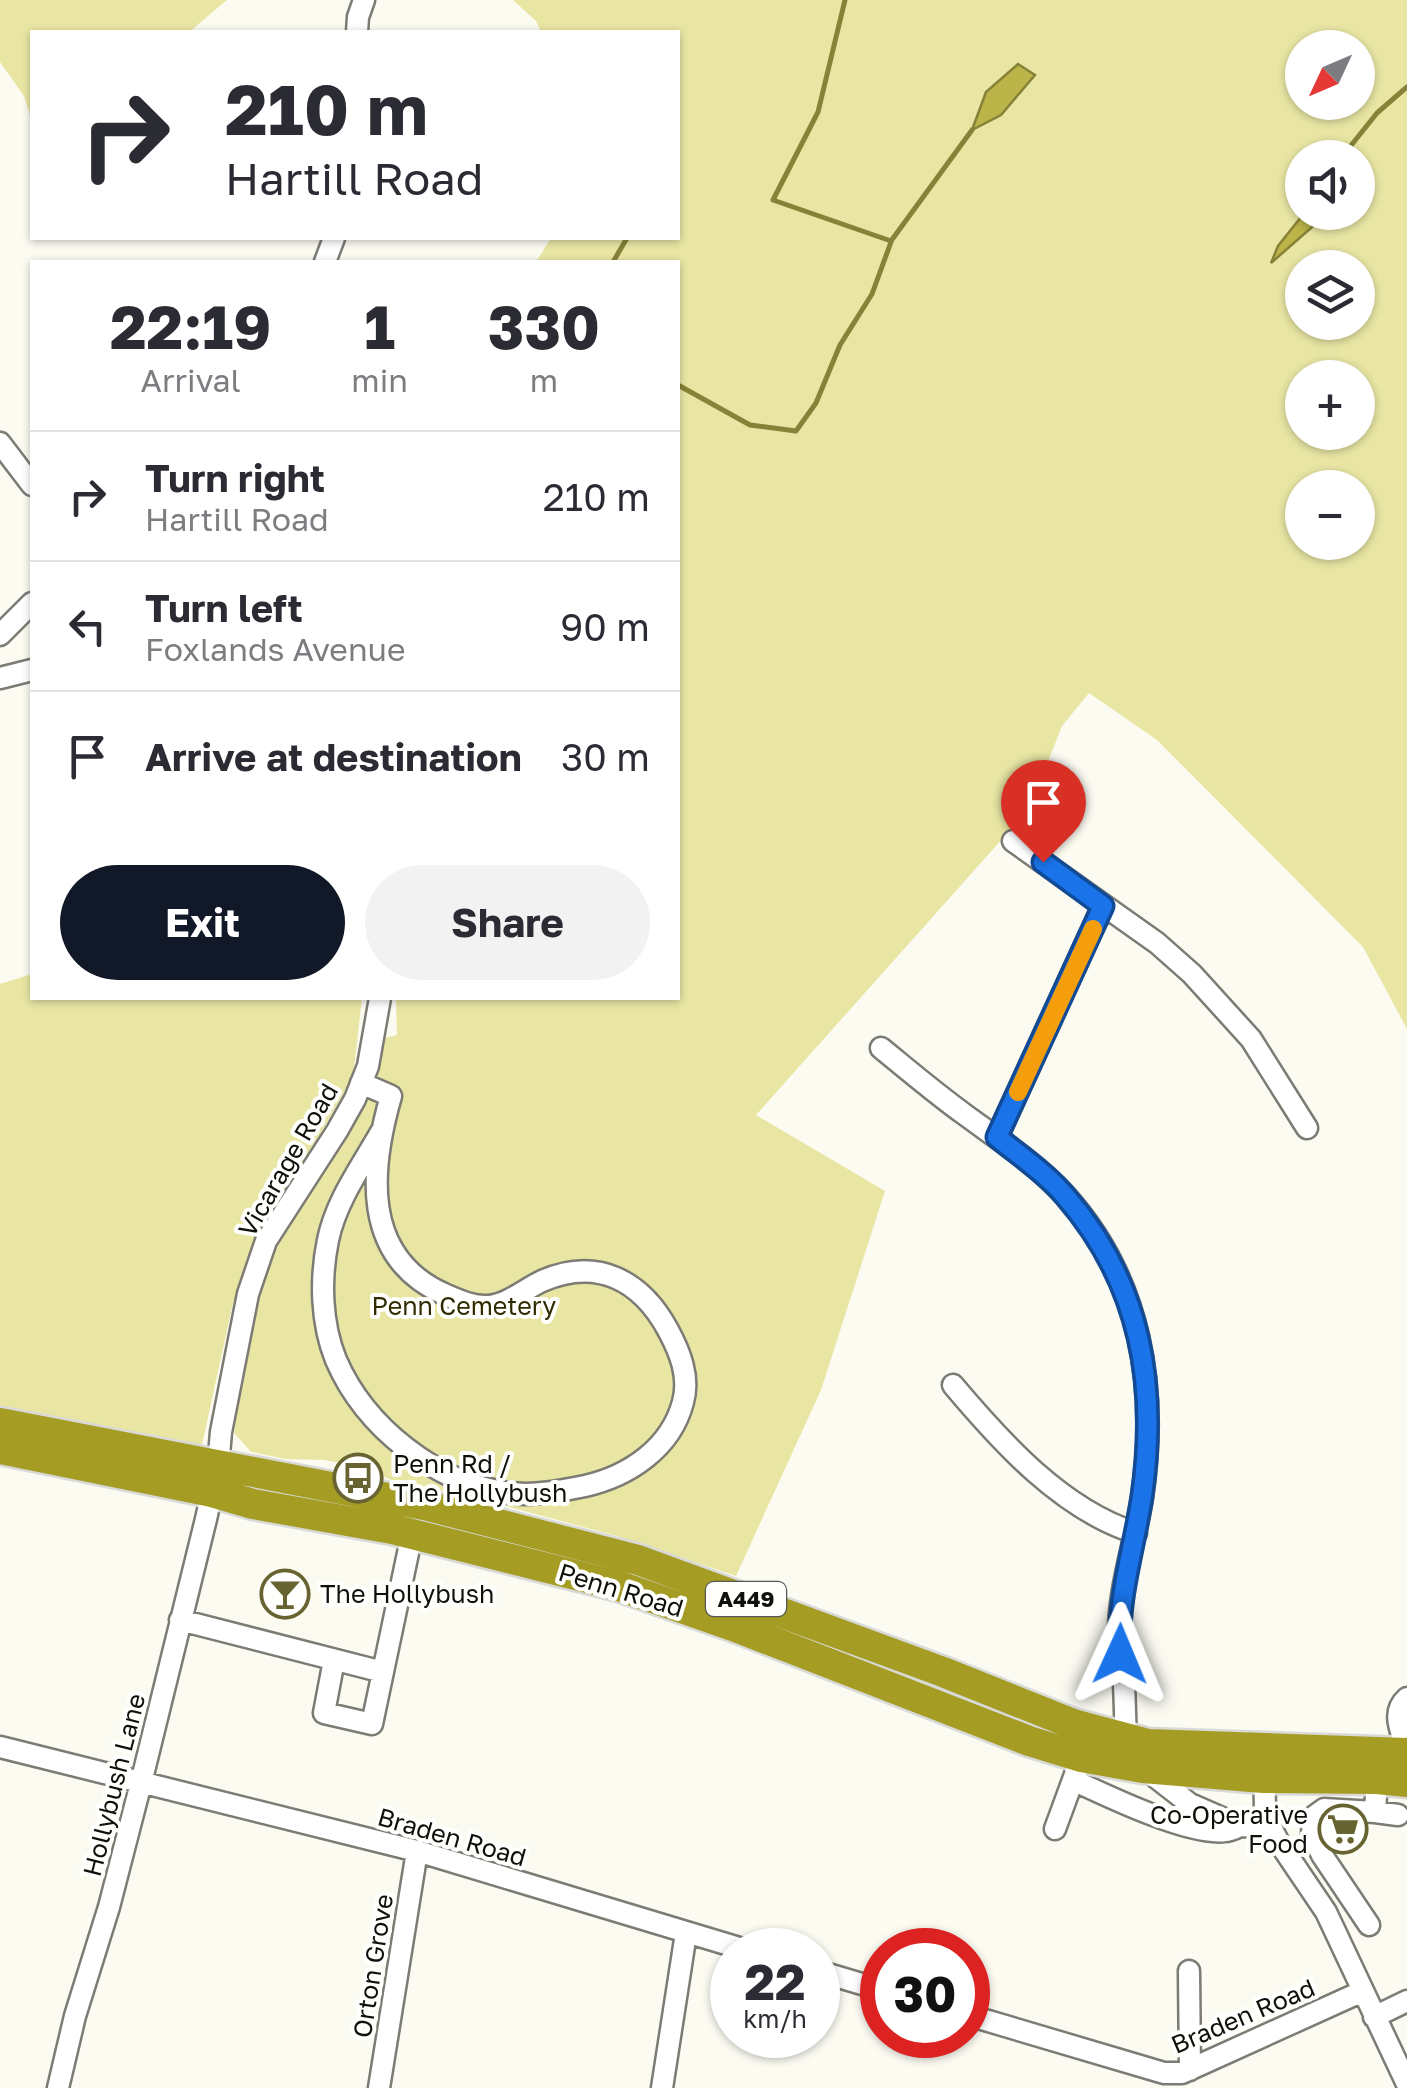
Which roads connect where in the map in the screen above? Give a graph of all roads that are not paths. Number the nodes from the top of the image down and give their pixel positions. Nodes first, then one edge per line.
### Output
1 (364, 0) edge
2 (357, 30) edge
3 (0, 444) edge
4 (30, 482) edge
5 (30, 604) edge
6 (0, 635) edge
7 (30, 670) edge
8 (0, 678) edge
9 (1013, 841) dead end
10 (1103, 906) junction
11 (380, 1000) edge
12 (881, 1048) dead end
13 (361, 1083) junction
14 (1307, 1128) dead end
15 (381, 1132) junction
16 (997, 1137) junction
17 (953, 1385) dead end
18 (0, 1424) edge
19 (0, 1449) edge
20 (215, 1480) junction
21 (1136, 1532) junction
22 (412, 1534) junction
23 (180, 1620) junction
24 (334, 1660) junction
25 (383, 1672) junction
26 (1407, 1698) edge
27 (1126, 1738) junction
28 (0, 1747) edge
29 (1265, 1747) junction
30 (1407, 1752) edge
31 (1077, 1768) junction
32 (1143, 1768) junction
33 (1264, 1778) junction
34 (1392, 1780) edge
35 (141, 1783) junction
36 (1376, 1812) junction
37 (1398, 1814) dead end
38 (1240, 1826) junction
39 (1271, 1827) junction
40 (1055, 1830) dead end
41 (417, 1851) junction
42 (1352, 1901) junction
43 (1326, 1912) junction
44 (1369, 1925) dead end
45 (686, 1932) junction
46 (710, 1939) edge
47 (1189, 1971) dead end
48 (1363, 1991) junction
49 (1407, 2001) edge
50 (1374, 2017) junction
51 (990, 2022) edge
52 (1190, 2070) junction
53 (1407, 2084) edge
54 (58, 2088) edge
55 (379, 2088) edge
56 (662, 2088) edge

1 - 2 street
3 - 4 street
5 - 6 street
7 - 8 street
9 - 10 street
10 - 14 street
10 - 16 street
11 - 13 street, Vicarage Road
12 - 16 street
13 - 15 street
13 - 20 street, Vicarage Road
15 - 15 street
16 - 21 street
17 - 21 street
18 - 20 highway, Penn Road / A449
19 - 20 highway, Penn Road / A449
20 - 22 highway, Penn Road / A449
20 - 23 street, Hollybush Lane
20 - 27 highway, Penn Road / A449
21 - 27 street
22 - 25 street
22 - 31 highway, Penn Road / A449
23 - 24 street
23 - 35 street, Hollybush Lane
24 - 25 street
24 - 25 street
26 - 30 street
27 - 29 highway, Penn Road / A449
28 - 35 street, Braden Road
29 - 30 highway, Penn Road / A449
29 - 33 street
31 - 32 highway, Penn Road / A449
31 - 38 street
31 - 40 street
32 - 33 highway, Penn Road / A449
32 - 38 street
33 - 34 highway, Penn Road / A449
33 - 39 street
34 - 36 street
35 - 41 street, Braden Road
35 - 54 street, Hollybush Lane
36 - 37 street
36 - 42 street
38 - 39 street
39 - 43 street
41 - 45 street, Braden Road
41 - 55 street, Orton Grove
42 - 43 street
42 - 44 street
43 - 48 street
45 - 46 street, Braden Road
45 - 56 street
47 - 52 street
48 - 50 street
48 - 52 street, Braden Road
49 - 50 street
50 - 53 street
51 - 52 street, Braden Road

